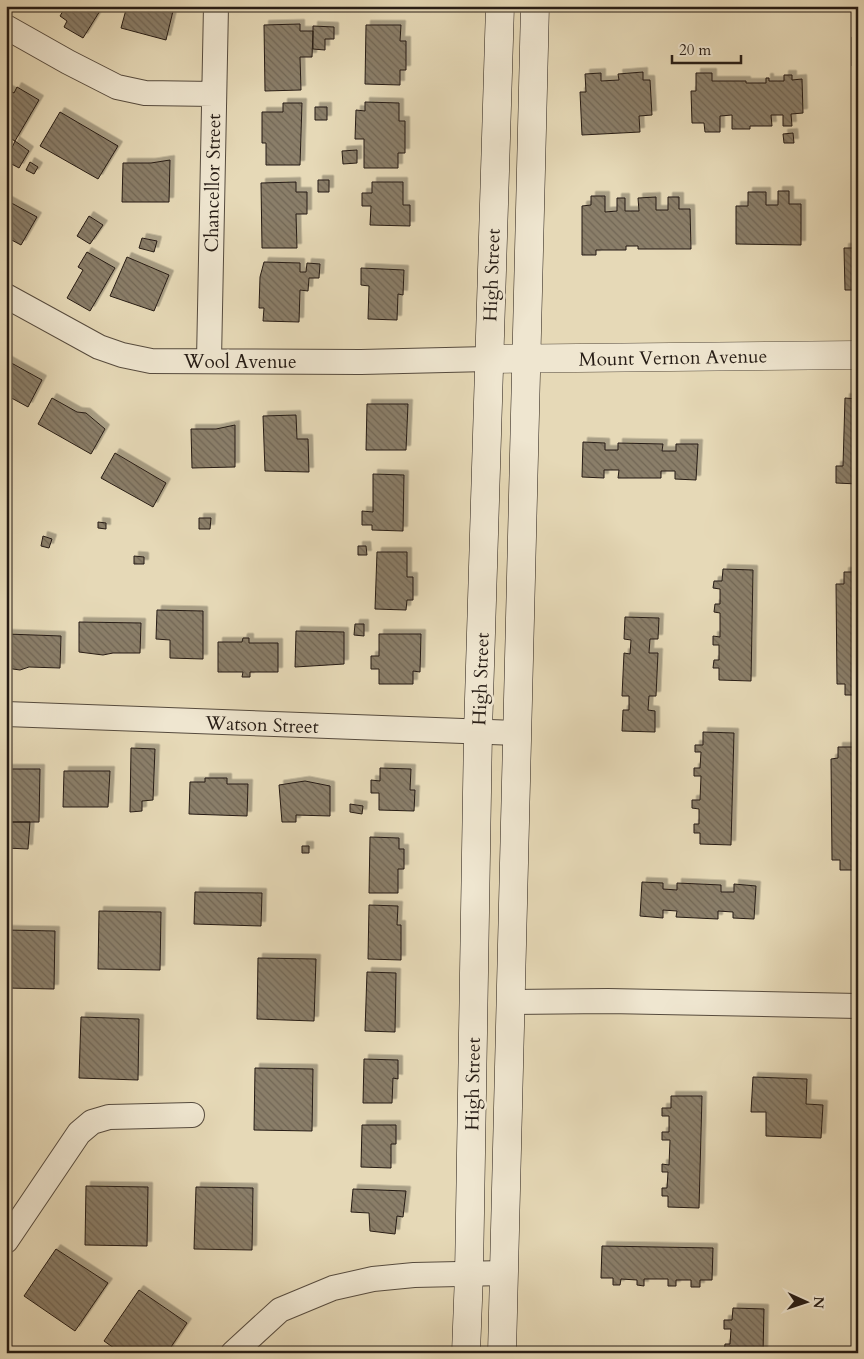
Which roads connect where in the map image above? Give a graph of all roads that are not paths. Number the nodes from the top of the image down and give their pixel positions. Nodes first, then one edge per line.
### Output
1 (216, 6) edge
2 (500, 6) edge
3 (535, 6) edge
4 (6, 28) edge
5 (214, 94) junction
6 (6, 296) edge
7 (858, 355) edge
8 (488, 359) junction
9 (528, 359) junction
10 (209, 360) junction
11 (6, 714) edge
12 (478, 732) junction
13 (517, 733) junction
14 (511, 1002) junction
15 (858, 1006) edge
16 (192, 1115) dead end
17 (6, 1241) edge
18 (504, 1273) junction
19 (469, 1274) junction
20 (233, 1353) edge
21 (466, 1353) edge
22 (502, 1353) edge

1 - 5 street, Chancellor Street
2 - 8 main road, High Street
3 - 9 main road, High Street
4 - 5 street
5 - 10 street, Chancellor Street
6 - 10 street, Wool Avenue
7 - 9 main road, Mount Vernon Avenue
8 - 9 main road, Mount Vernon Avenue
8 - 10 street, Wool Avenue
8 - 12 main road, High Street
9 - 13 main road, High Street
11 - 12 street, Watson Street
12 - 13 street, Watson Street
12 - 19 main road, High Street
13 - 14 main road, High Street
14 - 15 street
14 - 18 main road, High Street
16 - 17 street
18 - 19 street
18 - 22 main road, High Street
19 - 20 street
19 - 21 main road, High Street

